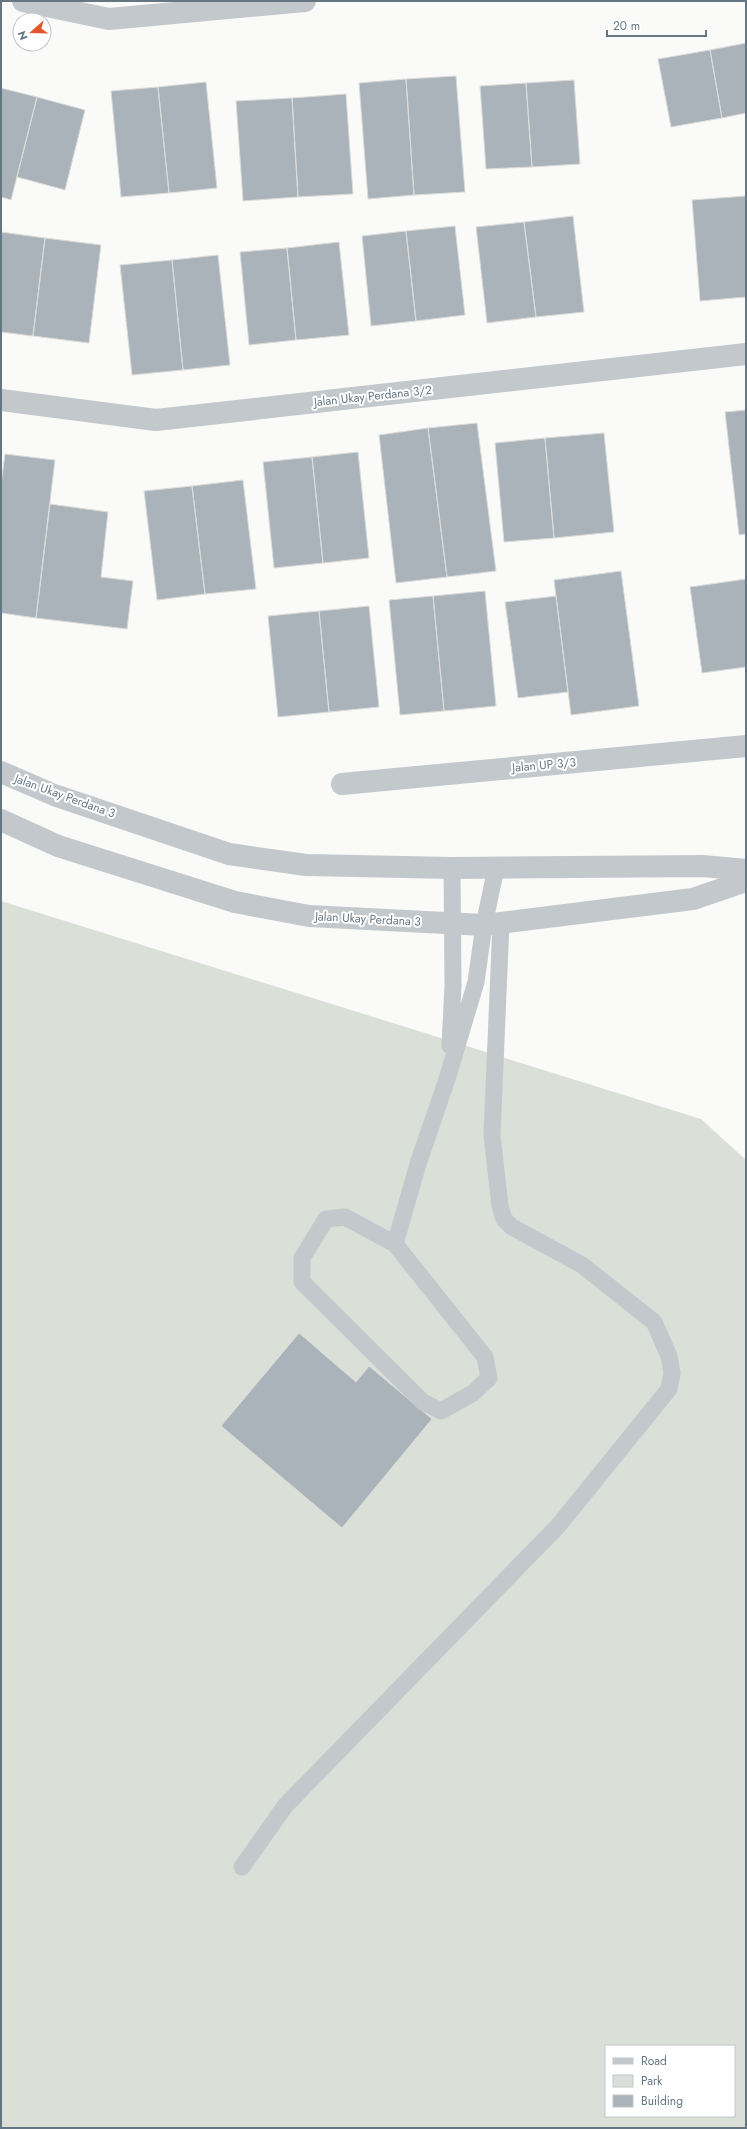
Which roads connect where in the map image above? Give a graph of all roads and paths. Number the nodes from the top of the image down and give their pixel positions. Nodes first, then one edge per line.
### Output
1 (23, 1) edge
2 (305, 1) edge
3 (746, 354) edge
4 (1, 400) edge
5 (746, 746) edge
6 (1, 772) edge
7 (342, 784) dead end
8 (1, 820) edge
9 (452, 868) junction
10 (496, 868) junction
11 (746, 870) edge
12 (746, 881) edge
13 (452, 923) junction
14 (492, 924) junction
15 (448, 1076) junction
16 (395, 1244) junction
17 (242, 1867) dead end

1 - 2 street
3 - 4 street, Jalan Ukay Perdana 3/2
5 - 7 street, Jalan UP 3/3
6 - 9 street, Jalan Ukay Perdana 3
8 - 13 street, Jalan Ukay Perdana 3
9 - 10 street, Jalan Ukay Perdana 3
9 - 13 lane
10 - 11 street, Jalan Ukay Perdana 3
10 - 14 lane
12 - 14 street, Jalan Ukay Perdana 3
13 - 14 street, Jalan Ukay Perdana 3
13 - 15 lane
14 - 15 lane
14 - 17 lane
15 - 16 lane
16 - 16 lane

